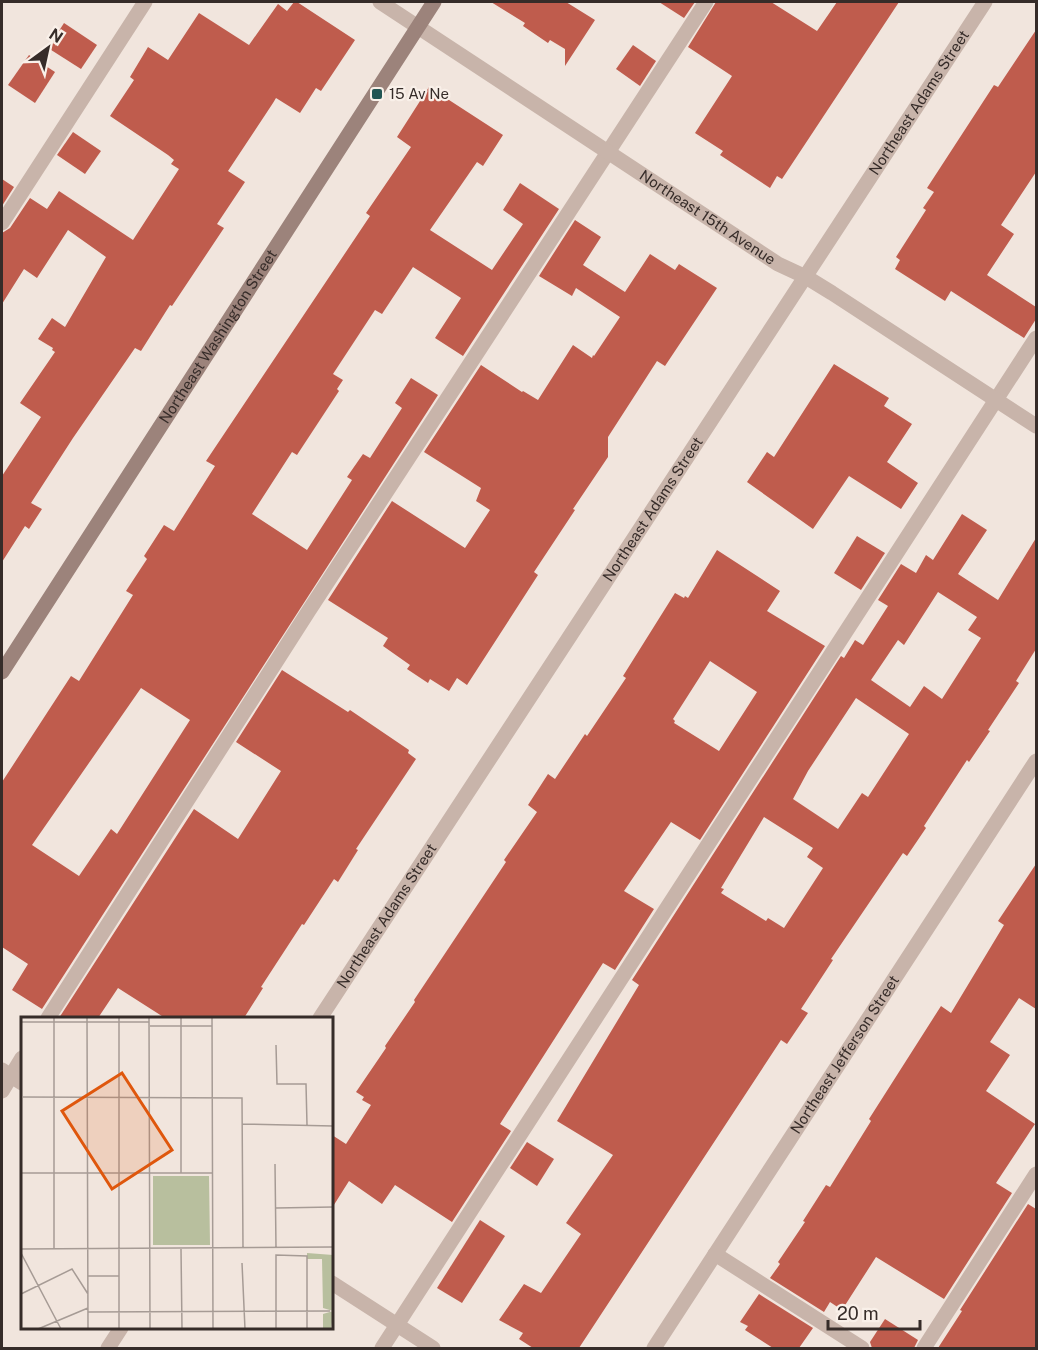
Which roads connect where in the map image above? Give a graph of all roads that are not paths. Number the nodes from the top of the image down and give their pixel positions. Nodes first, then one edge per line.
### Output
1 (145, 2) edge
2 (380, 2) edge
3 (434, 2) edge
4 (706, 2) edge
5 (985, 2) edge
6 (418, 26) junction
7 (607, 150) junction
8 (2, 223) edge
9 (806, 277) junction
10 (1036, 338) edge
11 (997, 400) junction
12 (1036, 426) edge
13 (2, 672) edge
14 (1036, 761) edge
15 (49, 1017) edge
16 (321, 1017) edge
17 (21, 1060) edge
18 (12, 1076) edge
19 (2, 1091) edge
20 (1036, 1174) edge
21 (715, 1254) junction
22 (333, 1284) edge
23 (397, 1326) junction
24 (120, 1329) edge
25 (108, 1348) edge
26 (382, 1348) edge
27 (433, 1348) edge
28 (654, 1348) edge
29 (862, 1348) edge
30 (924, 1348) edge

1 - 8 street
2 - 6 street, Northeast 15th Avenue
3 - 6 street, Northeast Washington Street
4 - 7 street
5 - 9 street, Northeast Adams Street
6 - 7 street, Northeast 15th Avenue
6 - 13 street, Northeast Washington Street
7 - 9 street, Northeast 15th Avenue
7 - 15 street
9 - 11 street, Northeast 15th Avenue
9 - 16 street, Northeast Adams Street
10 - 11 street
11 - 12 street, Northeast 15th Avenue
11 - 23 street
14 - 21 street, Northeast Jefferson Street
17 - 18 street
18 - 19 street
20 - 30 street
21 - 28 street, Northeast Jefferson Street
21 - 29 street
22 - 23 street
23 - 26 street
23 - 27 street
24 - 25 street

